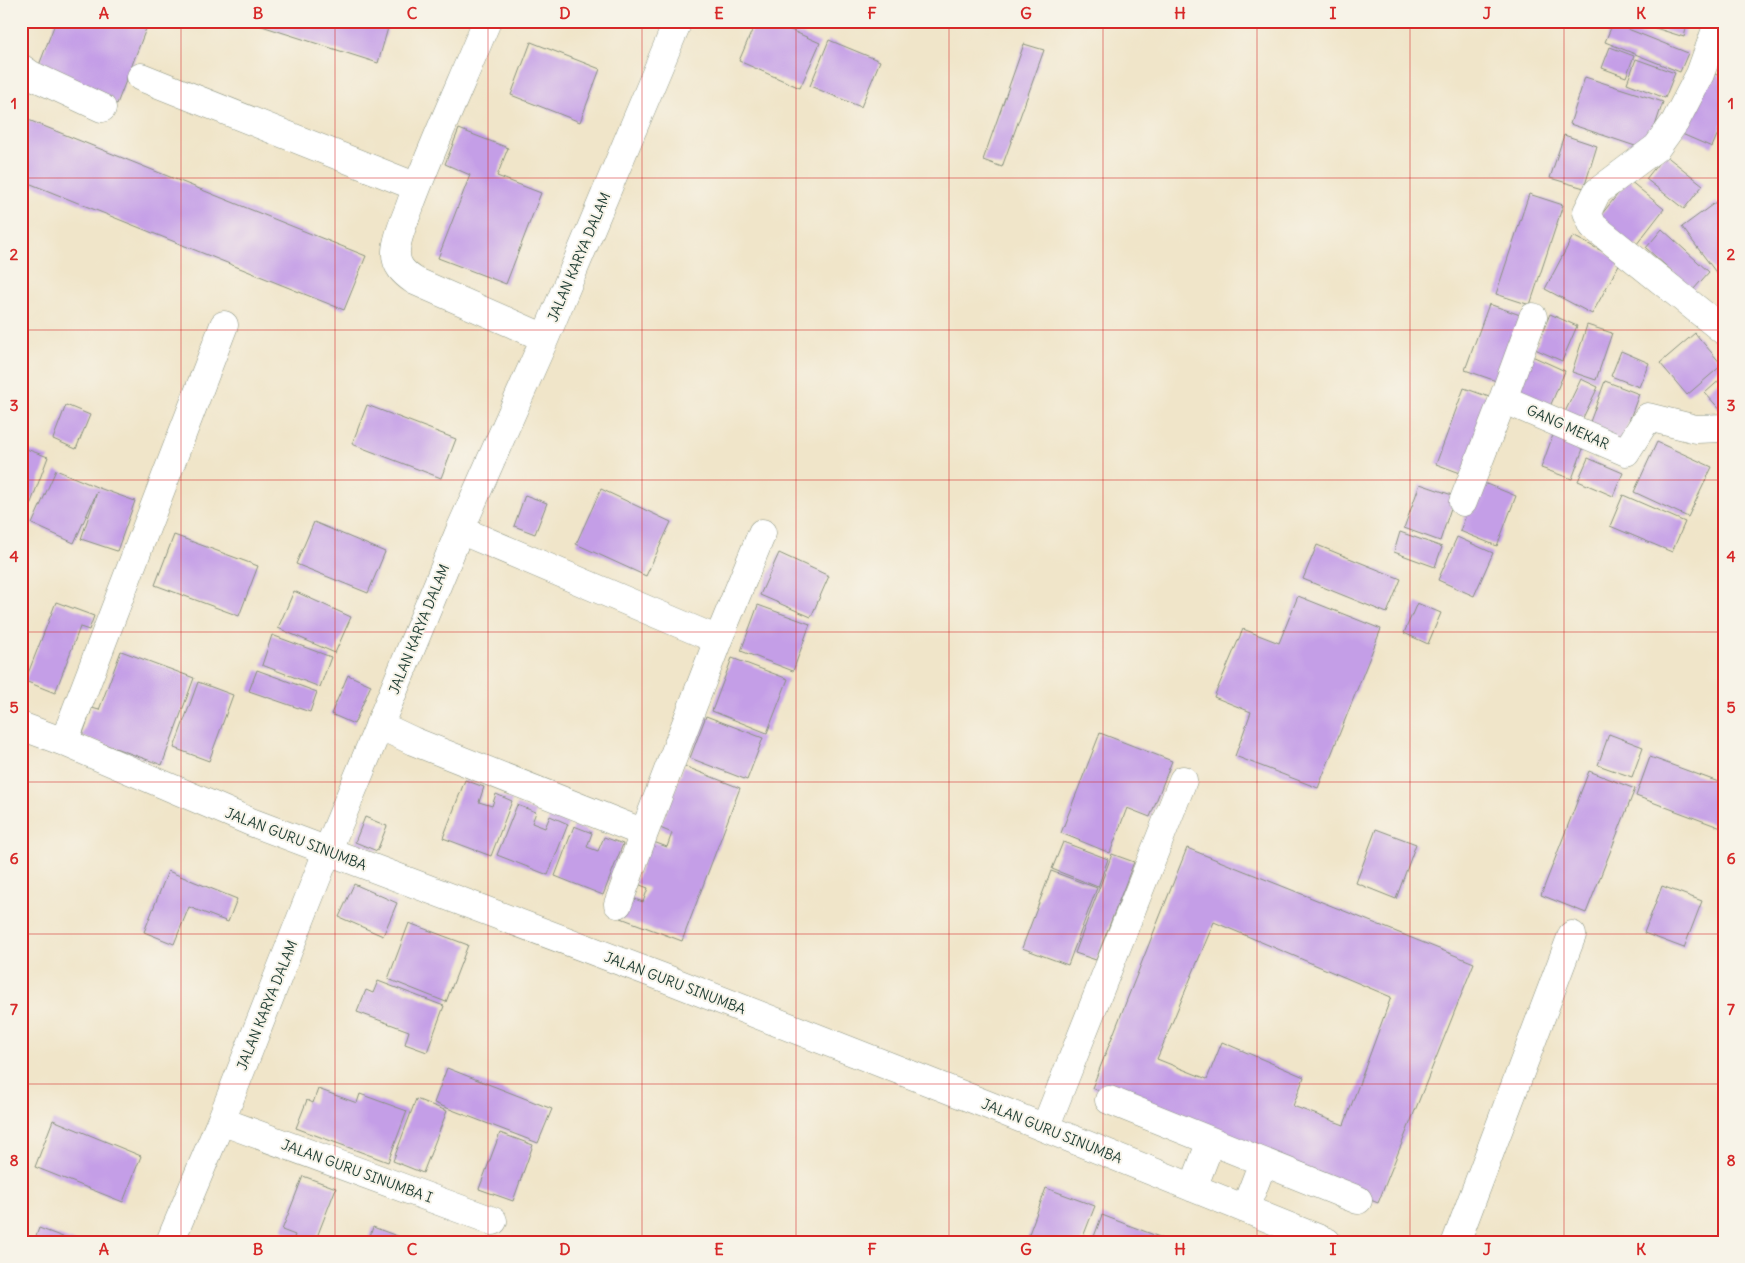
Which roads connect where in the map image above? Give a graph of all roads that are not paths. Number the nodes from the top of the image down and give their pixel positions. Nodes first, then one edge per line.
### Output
1 (487, 21) edge
2 (678, 21) edge
3 (1720, 21) edge
4 (21, 68) edge
5 (141, 78) dead end
6 (102, 108) dead end
7 (417, 187) junction
8 (1533, 317) dead end
9 (224, 325) dead end
10 (1724, 331) edge
11 (545, 338) junction
12 (1503, 399) junction
13 (1724, 428) edge
14 (1464, 502) dead end
15 (460, 530) junction
16 (762, 533) dead end
17 (718, 640) junction
18 (380, 725) junction
19 (21, 726) edge
20 (64, 742) junction
21 (1183, 780) dead end
22 (644, 833) junction
23 (327, 852) junction
24 (618, 904) dead end
25 (1572, 935) dead end
26 (1110, 1100) dead end
27 (221, 1121) junction
28 (1045, 1128) junction
29 (1211, 1141) junction
30 (1263, 1162) junction
31 (1193, 1188) junction
32 (1358, 1200) dead end
33 (1245, 1209) junction
34 (493, 1221) dead end
35 (170, 1242) edge
36 (1327, 1242) edge
37 (1456, 1242) edge

1 - 7 street
2 - 11 street, JALAN KARYA DALAM
3 - 10 street
4 - 6 street
5 - 7 street
7 - 11 street
8 - 12 street
9 - 20 street
11 - 15 street, JALAN KARYA DALAM
12 - 13 street, GANG MEKAR
12 - 14 street
15 - 17 street
15 - 18 street, JALAN KARYA DALAM
16 - 17 street
17 - 22 street
18 - 22 street
18 - 23 street, JALAN KARYA DALAM
19 - 20 street, JALAN GURU SINUMBA
20 - 23 street, JALAN GURU SINUMBA
21 - 28 street
22 - 24 street
23 - 27 street, JALAN KARYA DALAM
23 - 28 street, JALAN GURU SINUMBA
25 - 37 street
26 - 29 street
27 - 34 street, JALAN GURU SINUMBA I
27 - 35 street, JALAN KARYA DALAM
28 - 31 street, JALAN GURU SINUMBA
29 - 30 street
29 - 31 street
30 - 32 street
30 - 33 street
31 - 33 street, JALAN GURU SINUMBA
33 - 36 street, JALAN GURU SINUMBA

